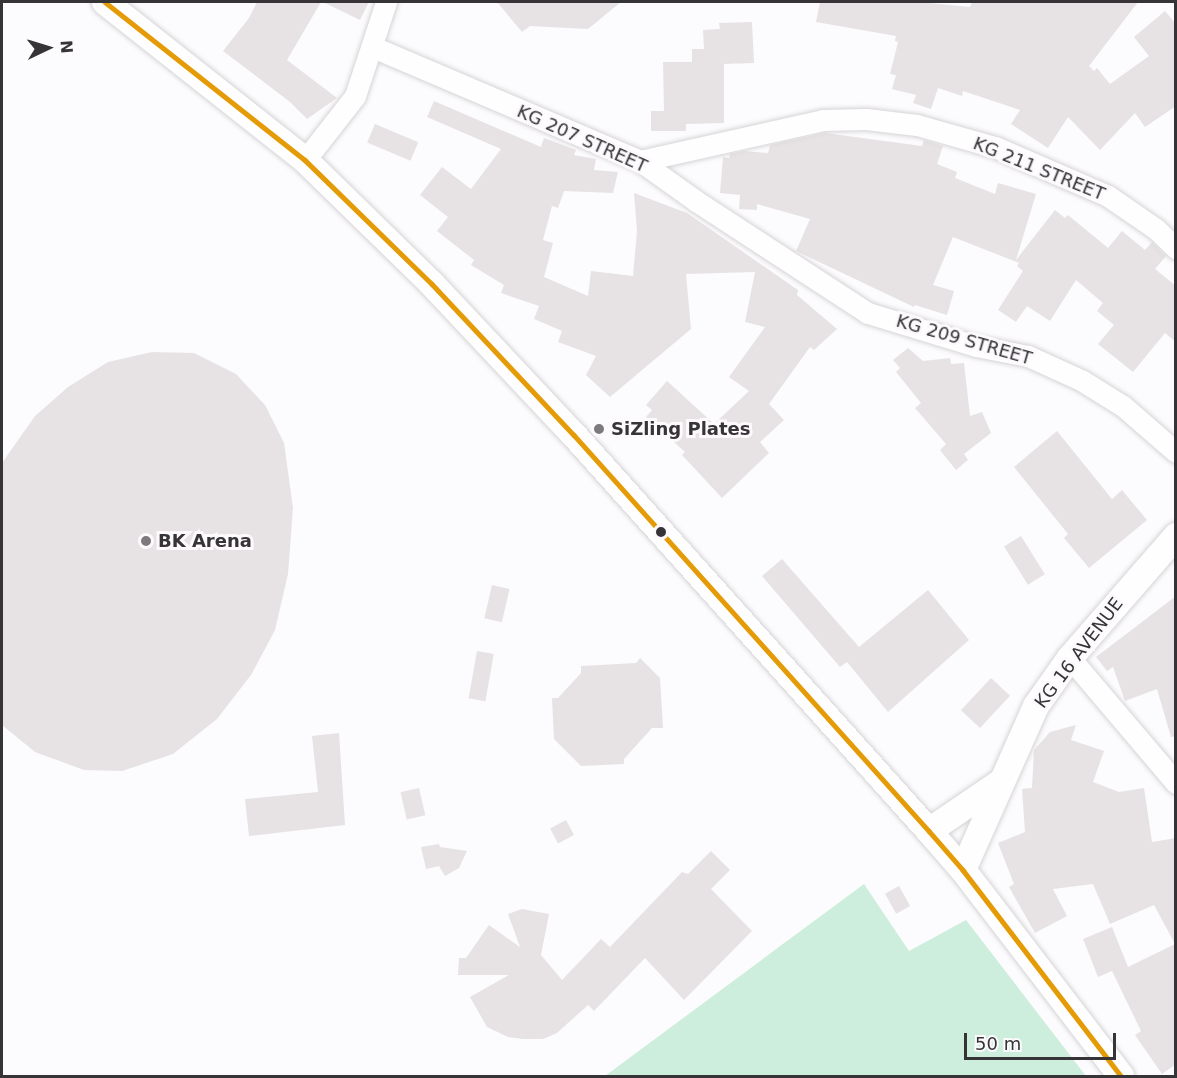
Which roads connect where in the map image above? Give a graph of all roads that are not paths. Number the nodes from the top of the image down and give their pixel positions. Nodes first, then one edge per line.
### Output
1 (105, 2) edge
2 (386, 2) edge
3 (373, 47) junction
4 (305, 160) junction
5 (640, 161) junction
6 (1176, 248) edge
7 (868, 313) joint
8 (1176, 452) edge
9 (1176, 537) edge
10 (1070, 658) junction
11 (1001, 782) junction
12 (1176, 783) edge
13 (929, 831) junction
14 (963, 870) junction
15 (1121, 1077) edge

1 - 4 street
2 - 3 street
3 - 4 street
3 - 5 street, KG 207 STREET
4 - 13 street
5 - 6 street, KG 211 STREET
5 - 7 street, KG 207 STREET
7 - 8 street, KG 209 STREET
9 - 10 street, KG 16 AVENUE
10 - 11 street, KG 16 AVENUE
10 - 12 street
11 - 13 street
11 - 14 street, KG 16 AVENUE
13 - 14 street
14 - 15 street

